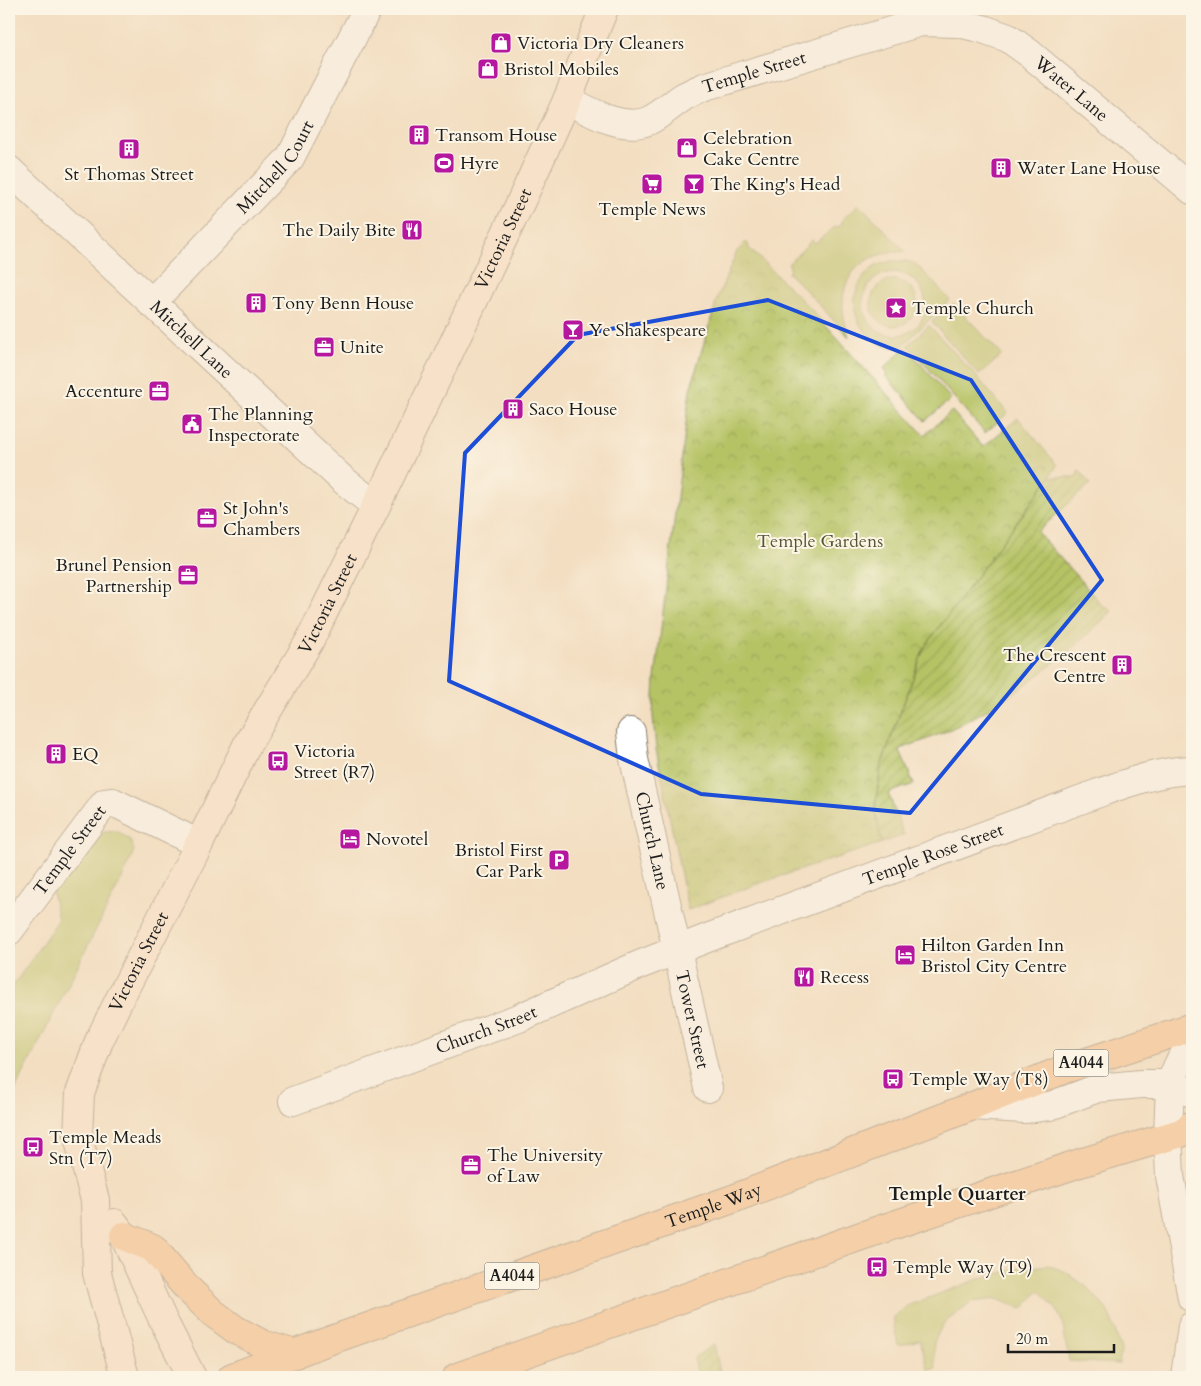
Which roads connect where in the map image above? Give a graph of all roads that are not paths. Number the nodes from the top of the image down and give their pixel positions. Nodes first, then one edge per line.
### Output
1 (368, 9) edge
2 (604, 9) edge
3 (938, 15) edge
4 (567, 100) junction
5 (9, 170) edge
6 (1192, 190) edge
7 (151, 303) junction
8 (376, 506) junction
9 (631, 732) dead end
10 (1192, 770) edge
11 (199, 844) junction
12 (9, 932) edge
13 (677, 950) junction
14 (1192, 1027) edge
15 (1192, 1042) edge
16 (708, 1088) dead end
17 (1181, 1088) edge
18 (293, 1101) dead end
19 (973, 1106) junction
20 (1183, 1131) edge
21 (95, 1200) junction
22 (124, 1236) junction
23 (1192, 1298) edge
24 (1192, 1326) edge
25 (295, 1354) junction
26 (125, 1377) edge
27 (192, 1377) edge
28 (232, 1377) edge
29 (457, 1377) edge
30 (1185, 1377) edge

1 - 7 street, Mitchell Court
2 - 4 main road, Victoria Street
3 - 4 street, Temple Street
3 - 6 street, Water Lane
4 - 8 main road, Victoria Street
5 - 7 street, Mitchell Lane
7 - 8 street, Mitchell Lane
8 - 11 main road, Victoria Street
9 - 13 street, Church Lane
10 - 13 street, Temple Rose Street
11 - 12 street, Temple Street
11 - 21 main road, Victoria Street
13 - 16 street, Tower Street
13 - 18 street, Church Street
14 - 19 highway, Temple Way / A4044
15 - 17 street
17 - 19 street
17 - 20 street
19 - 25 highway, Temple Way / A4044
20 - 23 street
20 - 29 highway
21 - 22 main road, Victoria Street
21 - 26 main road, Victoria Street
22 - 25 highway
22 - 27 main road, Victoria Street
24 - 30 street
25 - 28 highway, Temple Way / A4044

